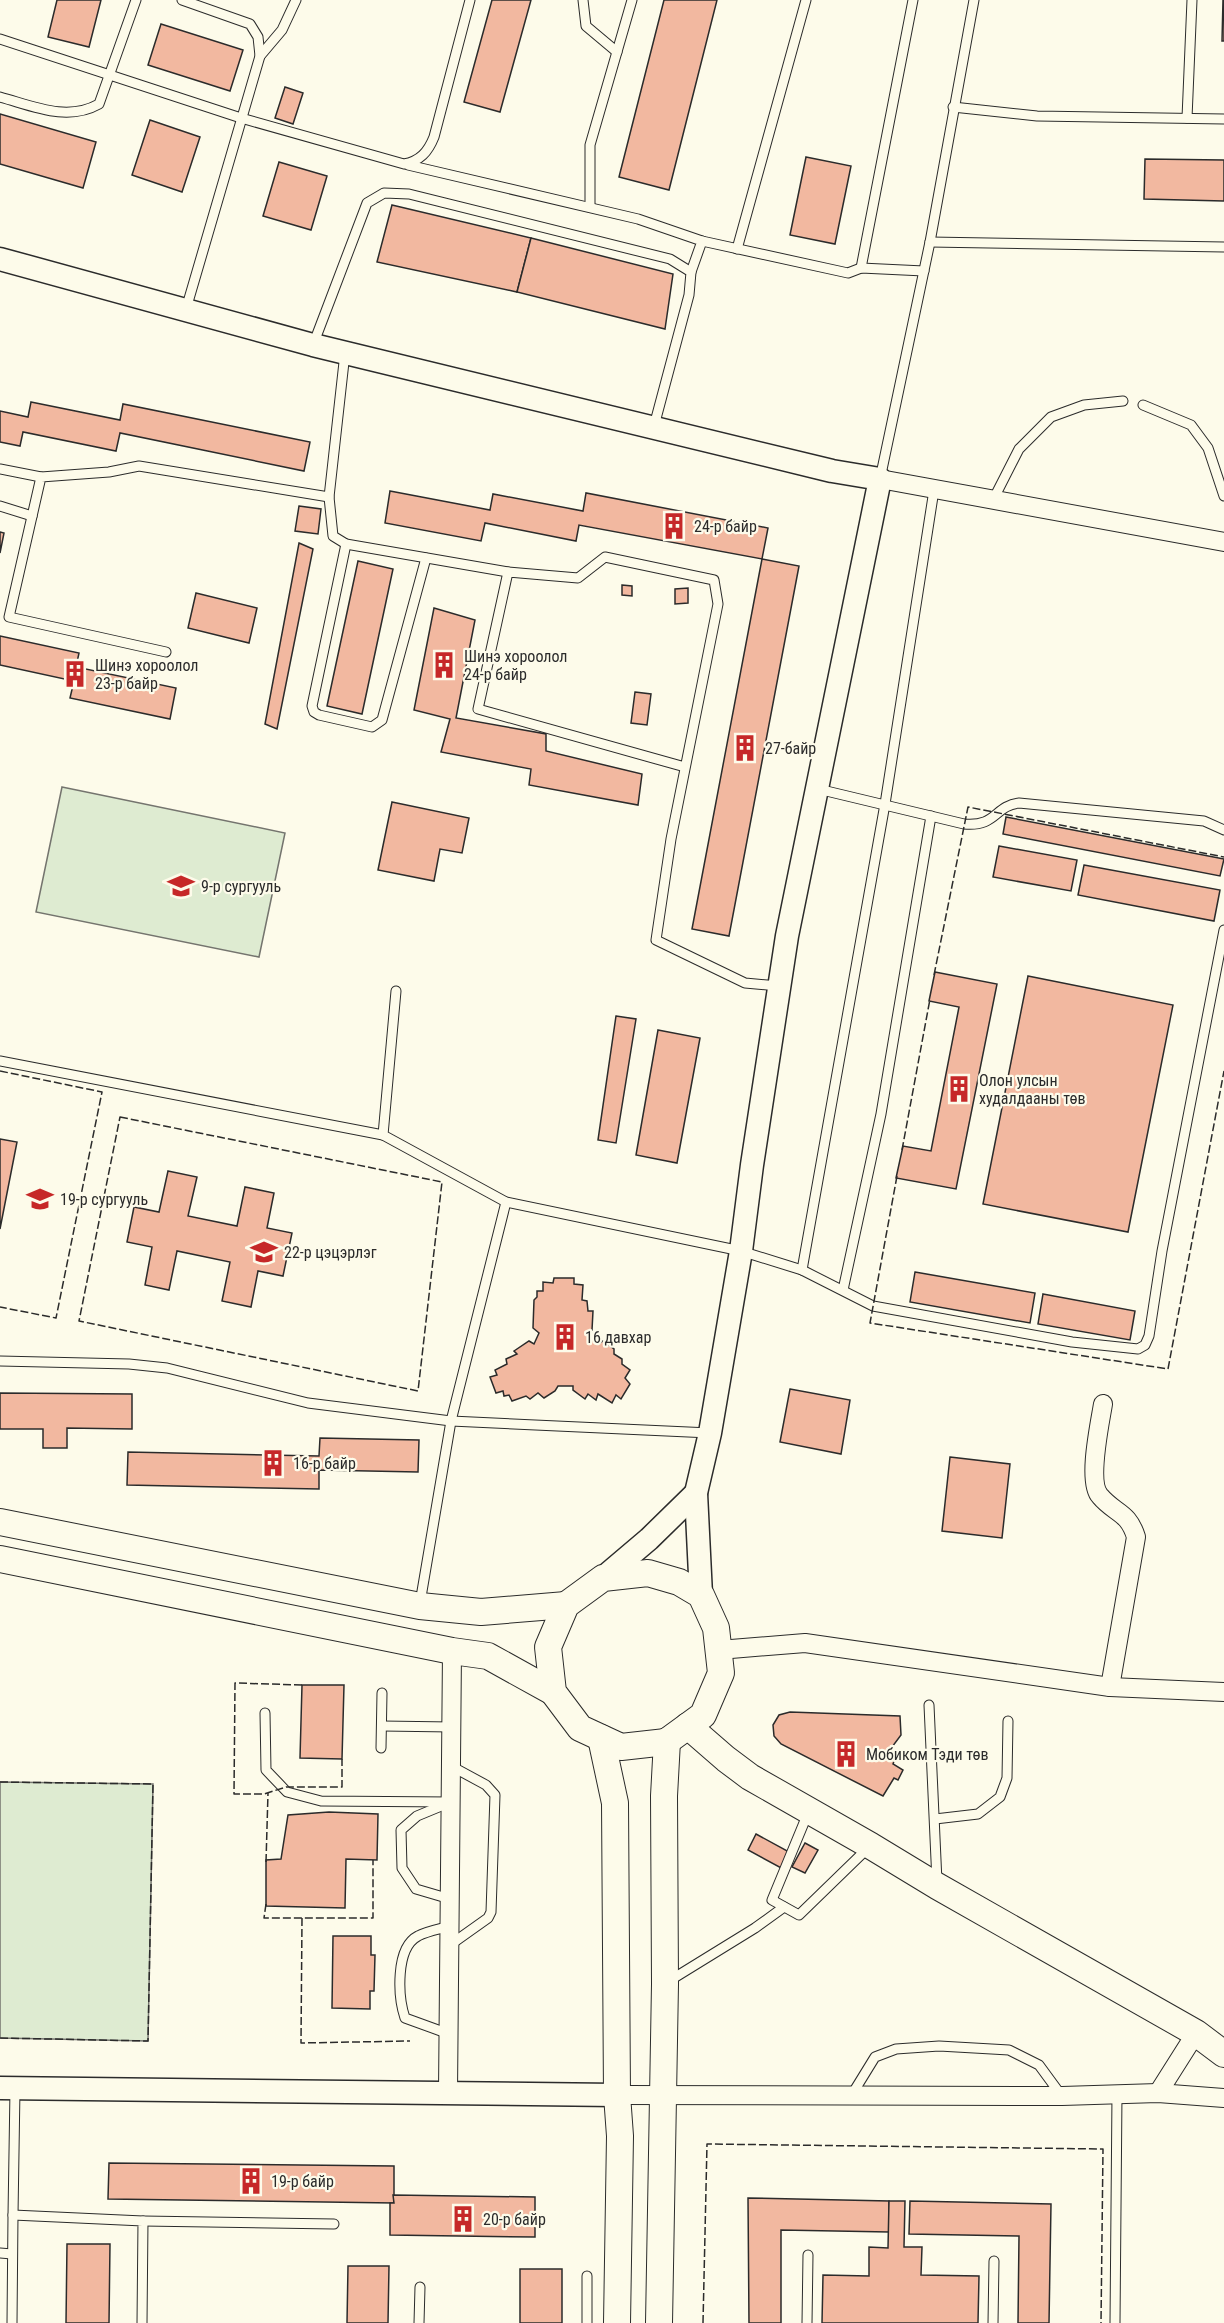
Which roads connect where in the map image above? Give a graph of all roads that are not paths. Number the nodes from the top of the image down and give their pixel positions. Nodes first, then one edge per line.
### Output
1 (136, 0) edge
2 (182, 0) edge
3 (296, 0) edge
4 (470, 0) edge
5 (583, 0) edge
6 (632, 0) edge
7 (806, 0) edge
8 (913, 0) edge
9 (974, 0) edge
10 (1192, 0) edge
11 (0, 39) edge
12 (617, 52) junction
13 (260, 56) junction
14 (109, 75) junction
15 (0, 97) edge
16 (953, 107) junction
17 (242, 118) junction
18 (1187, 118) junction
19 (1224, 119) edge
20 (404, 165) junction
21 (590, 207) junction
22 (702, 241) junction
23 (930, 242) junction
24 (1224, 247) edge
25 (737, 249) junction
26 (0, 259) edge
27 (861, 268) junction
28 (924, 271) junction
29 (691, 272) junction
30 (186, 309) junction
31 (313, 345) junction
32 (345, 352) junction
33 (1123, 401) dead end
34 (1143, 405) dead end
35 (654, 426) junction
36 (0, 469) edge
37 (40, 477) junction
38 (880, 479) junction
39 (934, 490) junction
40 (1224, 496) edge
41 (329, 497) junction
42 (993, 500) junction
43 (0, 506) edge
44 (32, 516) junction
45 (1224, 543) edge
46 (346, 544) junction
47 (426, 558) junction
48 (508, 572) junction
49 (166, 652) dead end
50 (685, 768) junction
51 (818, 789) junction
52 (885, 804) junction
53 (931, 816) junction
54 (1224, 830) edge
55 (1224, 930) edge
56 (779, 987) junction
57 (396, 991) dead end
58 (0, 1061) edge
59 (383, 1135) junction
60 (506, 1202) junction
61 (741, 1251) junction
62 (802, 1270) junction
63 (843, 1290) junction
64 (0, 1361) edge
65 (1103, 1404) dead end
66 (452, 1420) junction
67 (710, 1433) junction
68 (696, 1493) junction
69 (0, 1522) edge
70 (0, 1559) edge
71 (603, 1578) junction
72 (701, 1595) junction
73 (566, 1605) junction
74 (420, 1606) junction
75 (719, 1650) junction
76 (452, 1651) junction
77 (1110, 1687) junction
78 (553, 1692) junction
79 (1224, 1692) edge
80 (382, 1693) dead end
81 (930, 1705) dead end
82 (265, 1713) dead end
83 (1008, 1721) dead end
84 (381, 1726) junction
85 (688, 1726) junction
86 (452, 1727) junction
87 (601, 1738) junction
88 (667, 1741) junction
89 (381, 1748) dead end
90 (451, 1766) junction
91 (451, 1802) junction
92 (809, 1810) junction
93 (935, 1819) junction
94 (871, 1846) junction
95 (937, 1886) junction
96 (450, 1899) junction
97 (784, 1907) junction
98 (450, 1926) junction
99 (450, 1945) junction
100 (664, 1984) junction
101 (1196, 2033) junction
102 (449, 2034) junction
103 (1224, 2054) edge
104 (8, 2088) edge
105 (448, 2092) junction
106 (1158, 2092) junction
107 (1118, 2094) junction
108 (617, 2095) junction
109 (662, 2096) junction
110 (851, 2096) junction
111 (1062, 2096) junction
112 (1224, 2098) edge
113 (13, 2216) junction
114 (143, 2221) junction
115 (334, 2224) dead end
116 (0, 2253) edge
117 (12, 2254) junction
118 (808, 2255) dead end
119 (994, 2261) dead end
120 (587, 2276) dead end
121 (420, 2287) dead end
122 (12, 2323) edge
123 (142, 2323) edge
124 (419, 2323) edge
125 (586, 2323) edge
126 (617, 2323) edge
127 (659, 2323) edge
128 (807, 2323) edge
129 (993, 2323) edge
130 (1115, 2323) edge

1 - 14 lane
2 - 13 lane
3 - 13 lane
4 - 20 lane
5 - 12 lane
6 - 12 lane
7 - 25 lane
8 - 27 lane
9 - 16 lane
10 - 18 lane
11 - 14 lane
12 - 21 lane
13 - 17 lane
14 - 15 lane
14 - 17 lane
16 - 18 lane
16 - 23 lane
17 - 20 lane
17 - 30 lane
18 - 19 lane
20 - 21 lane
21 - 22 lane
22 - 25 lane
22 - 29 lane
23 - 24 lane
23 - 28 lane
25 - 27 lane
26 - 30 street
27 - 28 lane
28 - 38 lane
29 - 31 lane
29 - 35 lane
30 - 31 street
31 - 32 street
32 - 35 street
32 - 41 lane
33 - 42 lane
34 - 40 lane
35 - 38 street
36 - 37 lane
37 - 41 lane
37 - 44 lane
38 - 39 street
38 - 51 street
39 - 42 street
39 - 52 lane
41 - 46 lane
42 - 45 street
43 - 44 lane
44 - 49 lane
46 - 47 lane
46 - 47 lane
47 - 48 lane
48 - 50 lane
48 - 50 lane
50 - 56 lane
51 - 52 lane
51 - 56 street
52 - 53 lane
52 - 62 lane
53 - 54 lane
53 - 63 lane
55 - 63 lane
56 - 61 street
57 - 59 lane
58 - 59 lane
59 - 60 lane
60 - 61 lane
60 - 66 lane
61 - 62 lane
61 - 67 street
62 - 63 lane
64 - 66 lane
65 - 77 street
66 - 67 lane
66 - 74 lane
67 - 68 street
68 - 71 street
68 - 72 street
69 - 74 main road
70 - 76 main road
71 - 72 main road
71 - 73 main road
72 - 75 main road
73 - 74 main road
73 - 78 main road
75 - 77 street
75 - 85 main road
76 - 78 main road
76 - 86 street
77 - 79 street
78 - 87 main road
80 - 84 lane
81 - 93 lane
82 - 91 lane
83 - 93 lane
84 - 86 lane
84 - 89 lane
85 - 88 main road
85 - 92 main road
86 - 90 street
87 - 88 main road
87 - 108 main road
88 - 100 main road
90 - 91 street
90 - 99 lane
91 - 96 street
91 - 96 lane
92 - 94 main road
92 - 97 lane
93 - 95 lane
94 - 95 main road
94 - 97 lane
95 - 101 main road
96 - 98 street
97 - 100 lane
98 - 99 street
98 - 102 lane
99 - 102 street
100 - 109 main road
101 - 103 main road
101 - 106 street
102 - 105 street
104 - 105 street
104 - 113 lane
105 - 108 street
106 - 107 street
106 - 112 street
107 - 111 street
107 - 130 lane
108 - 109 street
108 - 126 main road
109 - 110 street
109 - 127 main road
110 - 111 street
110 - 111 lane
113 - 114 lane
113 - 117 lane
114 - 115 lane
114 - 123 lane
116 - 117 lane
117 - 122 lane
118 - 128 lane
119 - 129 lane
120 - 125 lane
121 - 124 lane

